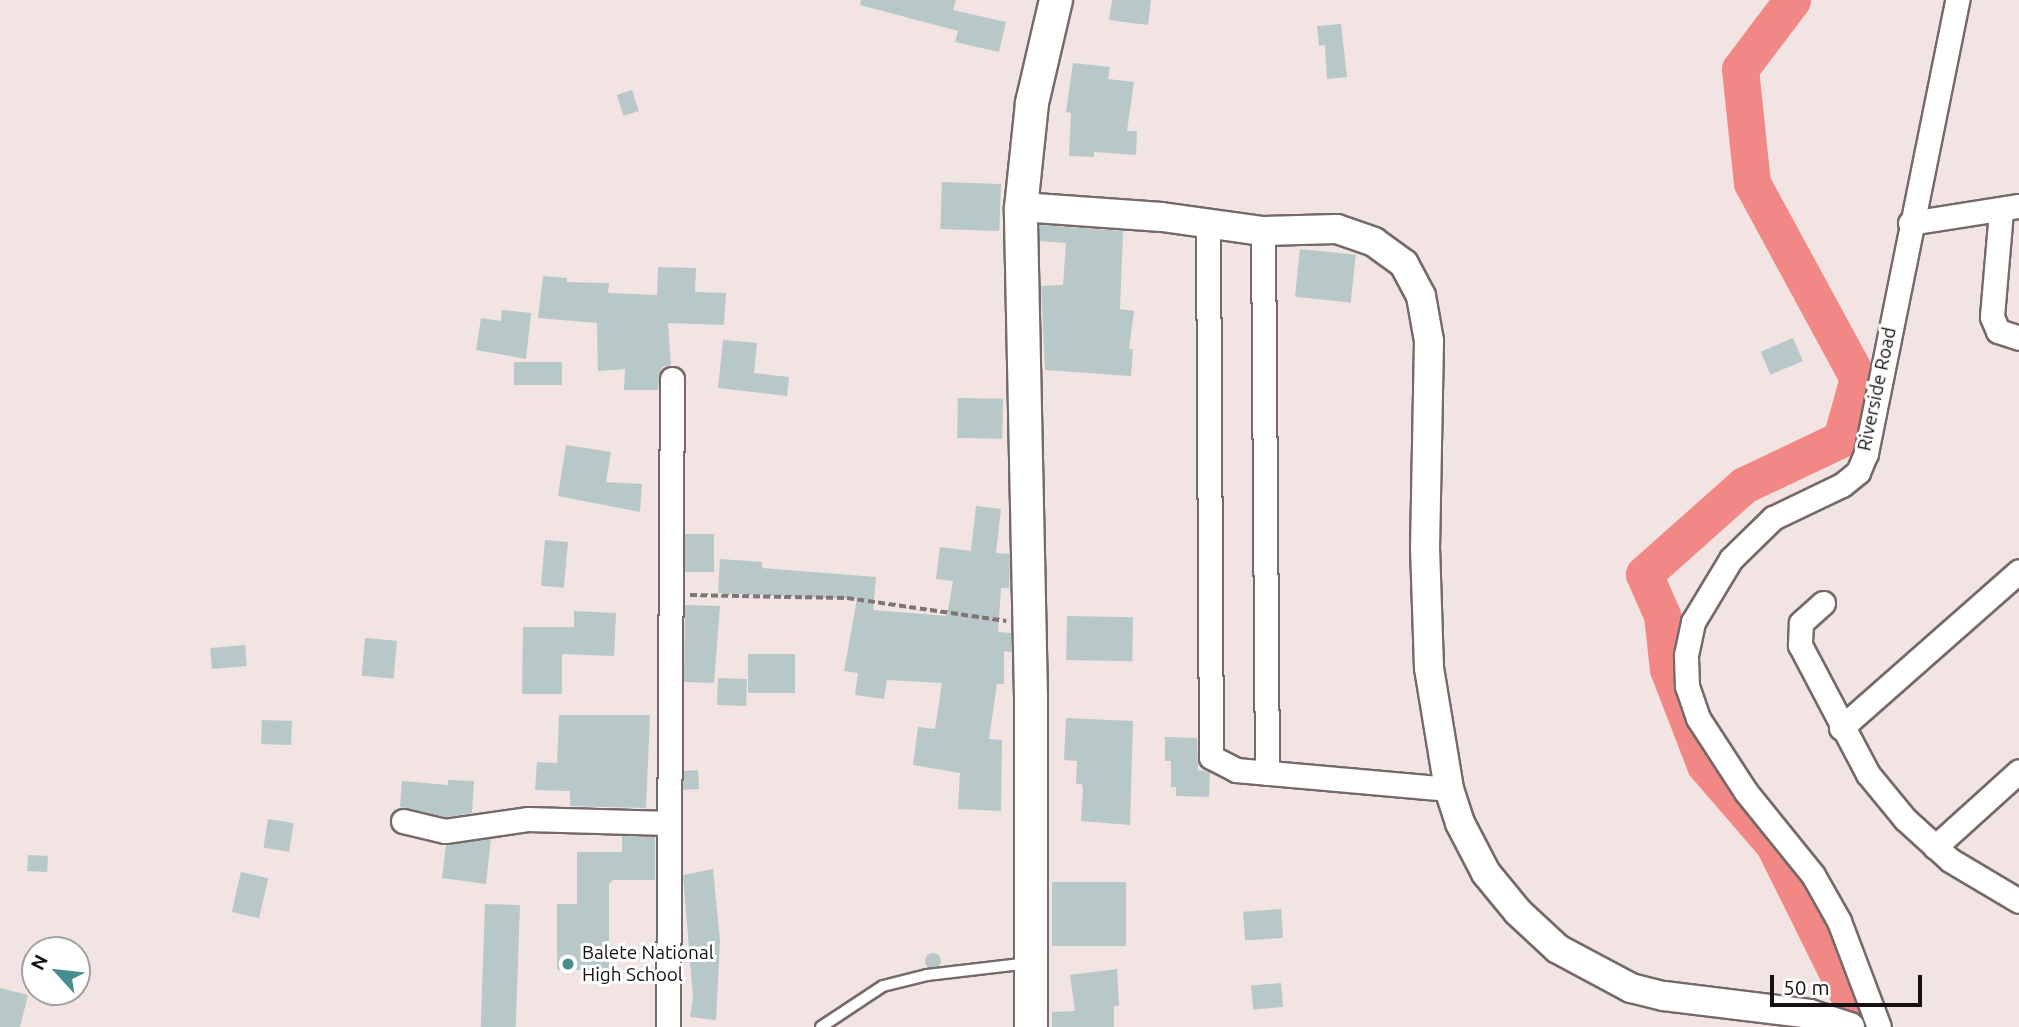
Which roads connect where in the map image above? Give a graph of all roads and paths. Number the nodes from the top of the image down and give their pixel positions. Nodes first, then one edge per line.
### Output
1 (1056, 0) edge
2 (1957, 0) edge
3 (1021, 207) junction
4 (2010, 209) edge
5 (1910, 223) junction
6 (1208, 226) junction
7 (1263, 231) junction
8 (2019, 338) edge
9 (672, 379) dead end
10 (2019, 571) edge
11 (670, 595) junction
12 (1823, 603) dead end
13 (1029, 625) junction
14 (1841, 728) junction
15 (2019, 771) edge
16 (1267, 773) junction
17 (1449, 789) junction
18 (403, 821) dead end
19 (669, 823) junction
20 (1935, 847) junction
21 (2019, 901) edge
22 (1031, 962) junction
23 (668, 1027) edge
24 (821, 1027) edge
25 (1031, 1027) edge
26 (1850, 1027) edge
27 (1879, 1027) edge

1 - 3 main road
2 - 5 street, Riverside Road
3 - 6 street
3 - 13 main road
4 - 5 street
4 - 8 street
5 - 27 street, Riverside Road
6 - 7 street
6 - 16 street
7 - 16 street
7 - 17 street
9 - 11 street
10 - 14 street
11 - 13 path
11 - 19 street
12 - 14 street
13 - 22 main road
14 - 20 street
15 - 20 street
16 - 17 street
17 - 26 street
18 - 19 street
19 - 23 street
20 - 21 street
22 - 24 lane
22 - 25 main road

